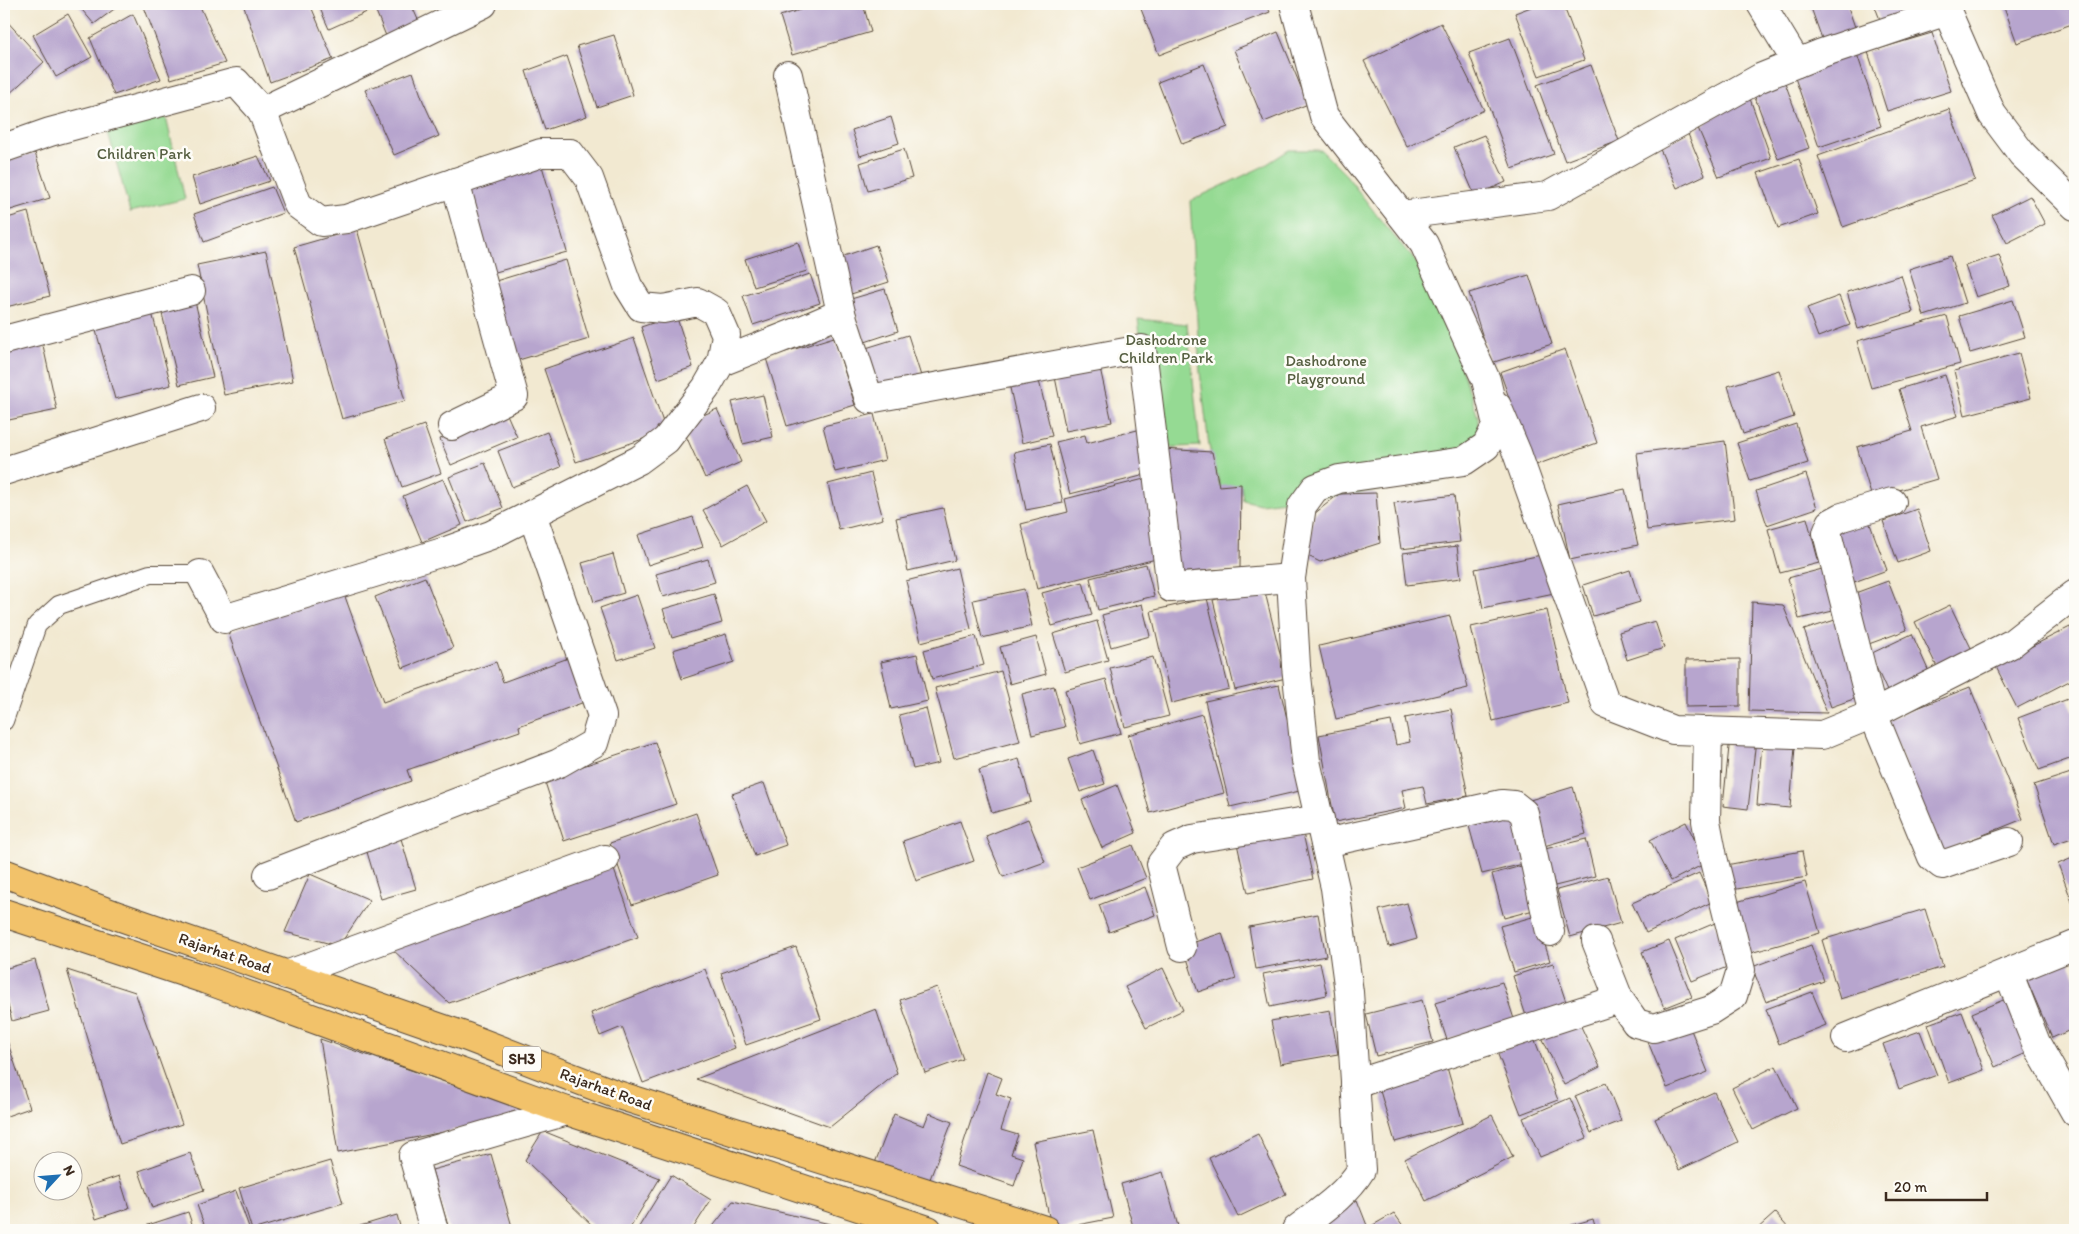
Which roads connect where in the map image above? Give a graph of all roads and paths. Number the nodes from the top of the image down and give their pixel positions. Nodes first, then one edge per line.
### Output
1 (483, 4) edge
2 (1294, 4) edge
3 (1761, 4) edge
4 (1797, 63) junction
5 (788, 75) dead end
6 (262, 111) junction
7 (4, 148) edge
8 (455, 182) junction
9 (2075, 206) edge
10 (1402, 215) junction
11 (191, 291) dead end
12 (840, 313) junction
13 (4, 340) edge
14 (721, 362) junction
15 (1486, 380) junction
16 (201, 408) dead end
17 (452, 426) dead end
18 (4, 471) edge
19 (1892, 502) dead end
20 (532, 514) junction
21 (200, 574) joint
22 (1291, 578) junction
23 (2072, 606) edge
24 (1873, 714) junction
25 (4, 721) edge
26 (1708, 731) junction
27 (1322, 831) junction
28 (2010, 842) dead end
29 (605, 859) dead end
30 (4, 873) edge
31 (268, 875) dead end
32 (4, 913) edge
33 (1550, 932) dead end
34 (1596, 941) dead end
35 (2075, 945) edge
36 (1182, 947) dead end
37 (2008, 972) junction
38 (286, 975) junction
39 (1619, 999) junction
40 (1846, 1038) dead end
41 (1355, 1084) junction
42 (567, 1111) junction
43 (2075, 1112) edge
44 (434, 1230) edge
45 (928, 1230) edge
46 (1045, 1230) edge
47 (1296, 1230) edge

1 - 6 street
2 - 10 street
3 - 4 street
4 - 9 street
4 - 10 street
5 - 12 street
6 - 7 street
6 - 8 street
8 - 14 street
8 - 17 street
10 - 15 street
11 - 13 street
12 - 14 street
12 - 22 street
14 - 20 street
15 - 22 street
15 - 26 street
16 - 18 street
19 - 24 street
20 - 21 street
20 - 31 street
21 - 25 lane
22 - 27 street
23 - 24 street
24 - 26 street
24 - 28 street
26 - 39 street
27 - 33 street
27 - 36 street
27 - 41 street
29 - 38 street
30 - 38 main road, Rajarhat Road / SH3
32 - 42 main road, Rajarhat Road / SH3
34 - 39 street
35 - 37 street
37 - 40 street
37 - 43 street
38 - 46 main road, Rajarhat Road / SH3
39 - 41 street
41 - 47 street
42 - 44 street
42 - 45 main road, Rajarhat Road / SH3

